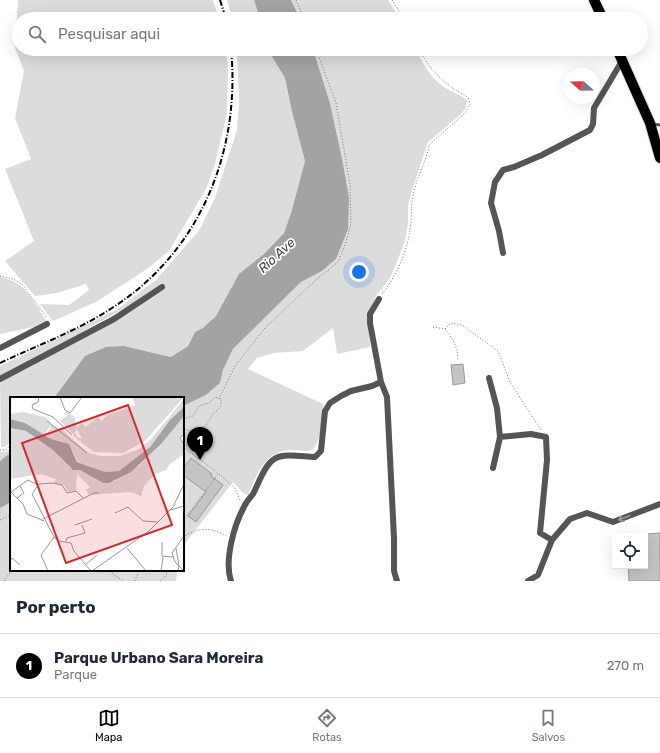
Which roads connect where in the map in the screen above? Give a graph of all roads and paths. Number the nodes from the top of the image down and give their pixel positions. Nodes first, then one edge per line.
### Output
1 (296, 0) edge
2 (392, 0) edge
3 (594, 0) edge
4 (301, 12) edge
5 (400, 12) edge
6 (600, 12) edge
7 (319, 56) edge
8 (422, 56) edge
9 (620, 56) edge
10 (622, 61) junction
11 (650, 124) junction
12 (660, 125) edge
13 (660, 157) edge
14 (503, 253) dead end
15 (0, 276) edge
16 (162, 287) dead end
17 (378, 299) joint
18 (47, 324) joint
19 (434, 327) dead end
20 (444, 329) junction
21 (0, 348) edge
22 (458, 359) dead end
23 (0, 378) edge
24 (490, 378) dead end
25 (381, 382) junction
26 (219, 399) junction
27 (184, 419) edge
28 (184, 428) edge
29 (193, 433) junction
30 (500, 437) junction
31 (546, 437) junction
32 (10, 445) edge
33 (184, 447) edge
34 (184, 449) edge
35 (0, 450) edge
36 (493, 468) dead end
37 (218, 473) junction
38 (660, 504) edge
39 (243, 507) junction
40 (10, 515) edge
41 (0, 520) edge
42 (184, 520) edge
43 (184, 536) edge
44 (233, 537) junction
45 (552, 540) junction
46 (11, 571) edge
47 (108, 571) edge
48 (139, 571) edge
49 (168, 571) edge
50 (4, 581) edge
51 (123, 581) edge
52 (135, 581) edge
53 (160, 581) edge
54 (230, 581) edge
55 (397, 581) edge
56 (528, 581) edge

1 - 4 path
2 - 5 path
3 - 6 main road
7 - 26 path
8 - 17 path
9 - 10 main road
10 - 11 main road
10 - 14 street
11 - 12 lane
11 - 13 main road
15 - 18 path
16 - 23 street
17 - 25 street
18 - 21 street
19 - 20 path
20 - 22 path
20 - 31 path
24 - 30 street
25 - 39 street
25 - 55 street
26 - 27 path
26 - 29 path
28 - 29 path
29 - 33 path
30 - 31 street
30 - 36 street
31 - 45 street
32 - 35 path
34 - 37 path
37 - 39 path
37 - 42 path
38 -> 45 street
39 - 44 street
40 - 41 path
43 - 44 path
44 - 54 street
45 - 56 street
46 - 50 path
47 - 51 path
48 - 52 path
49 - 53 path

